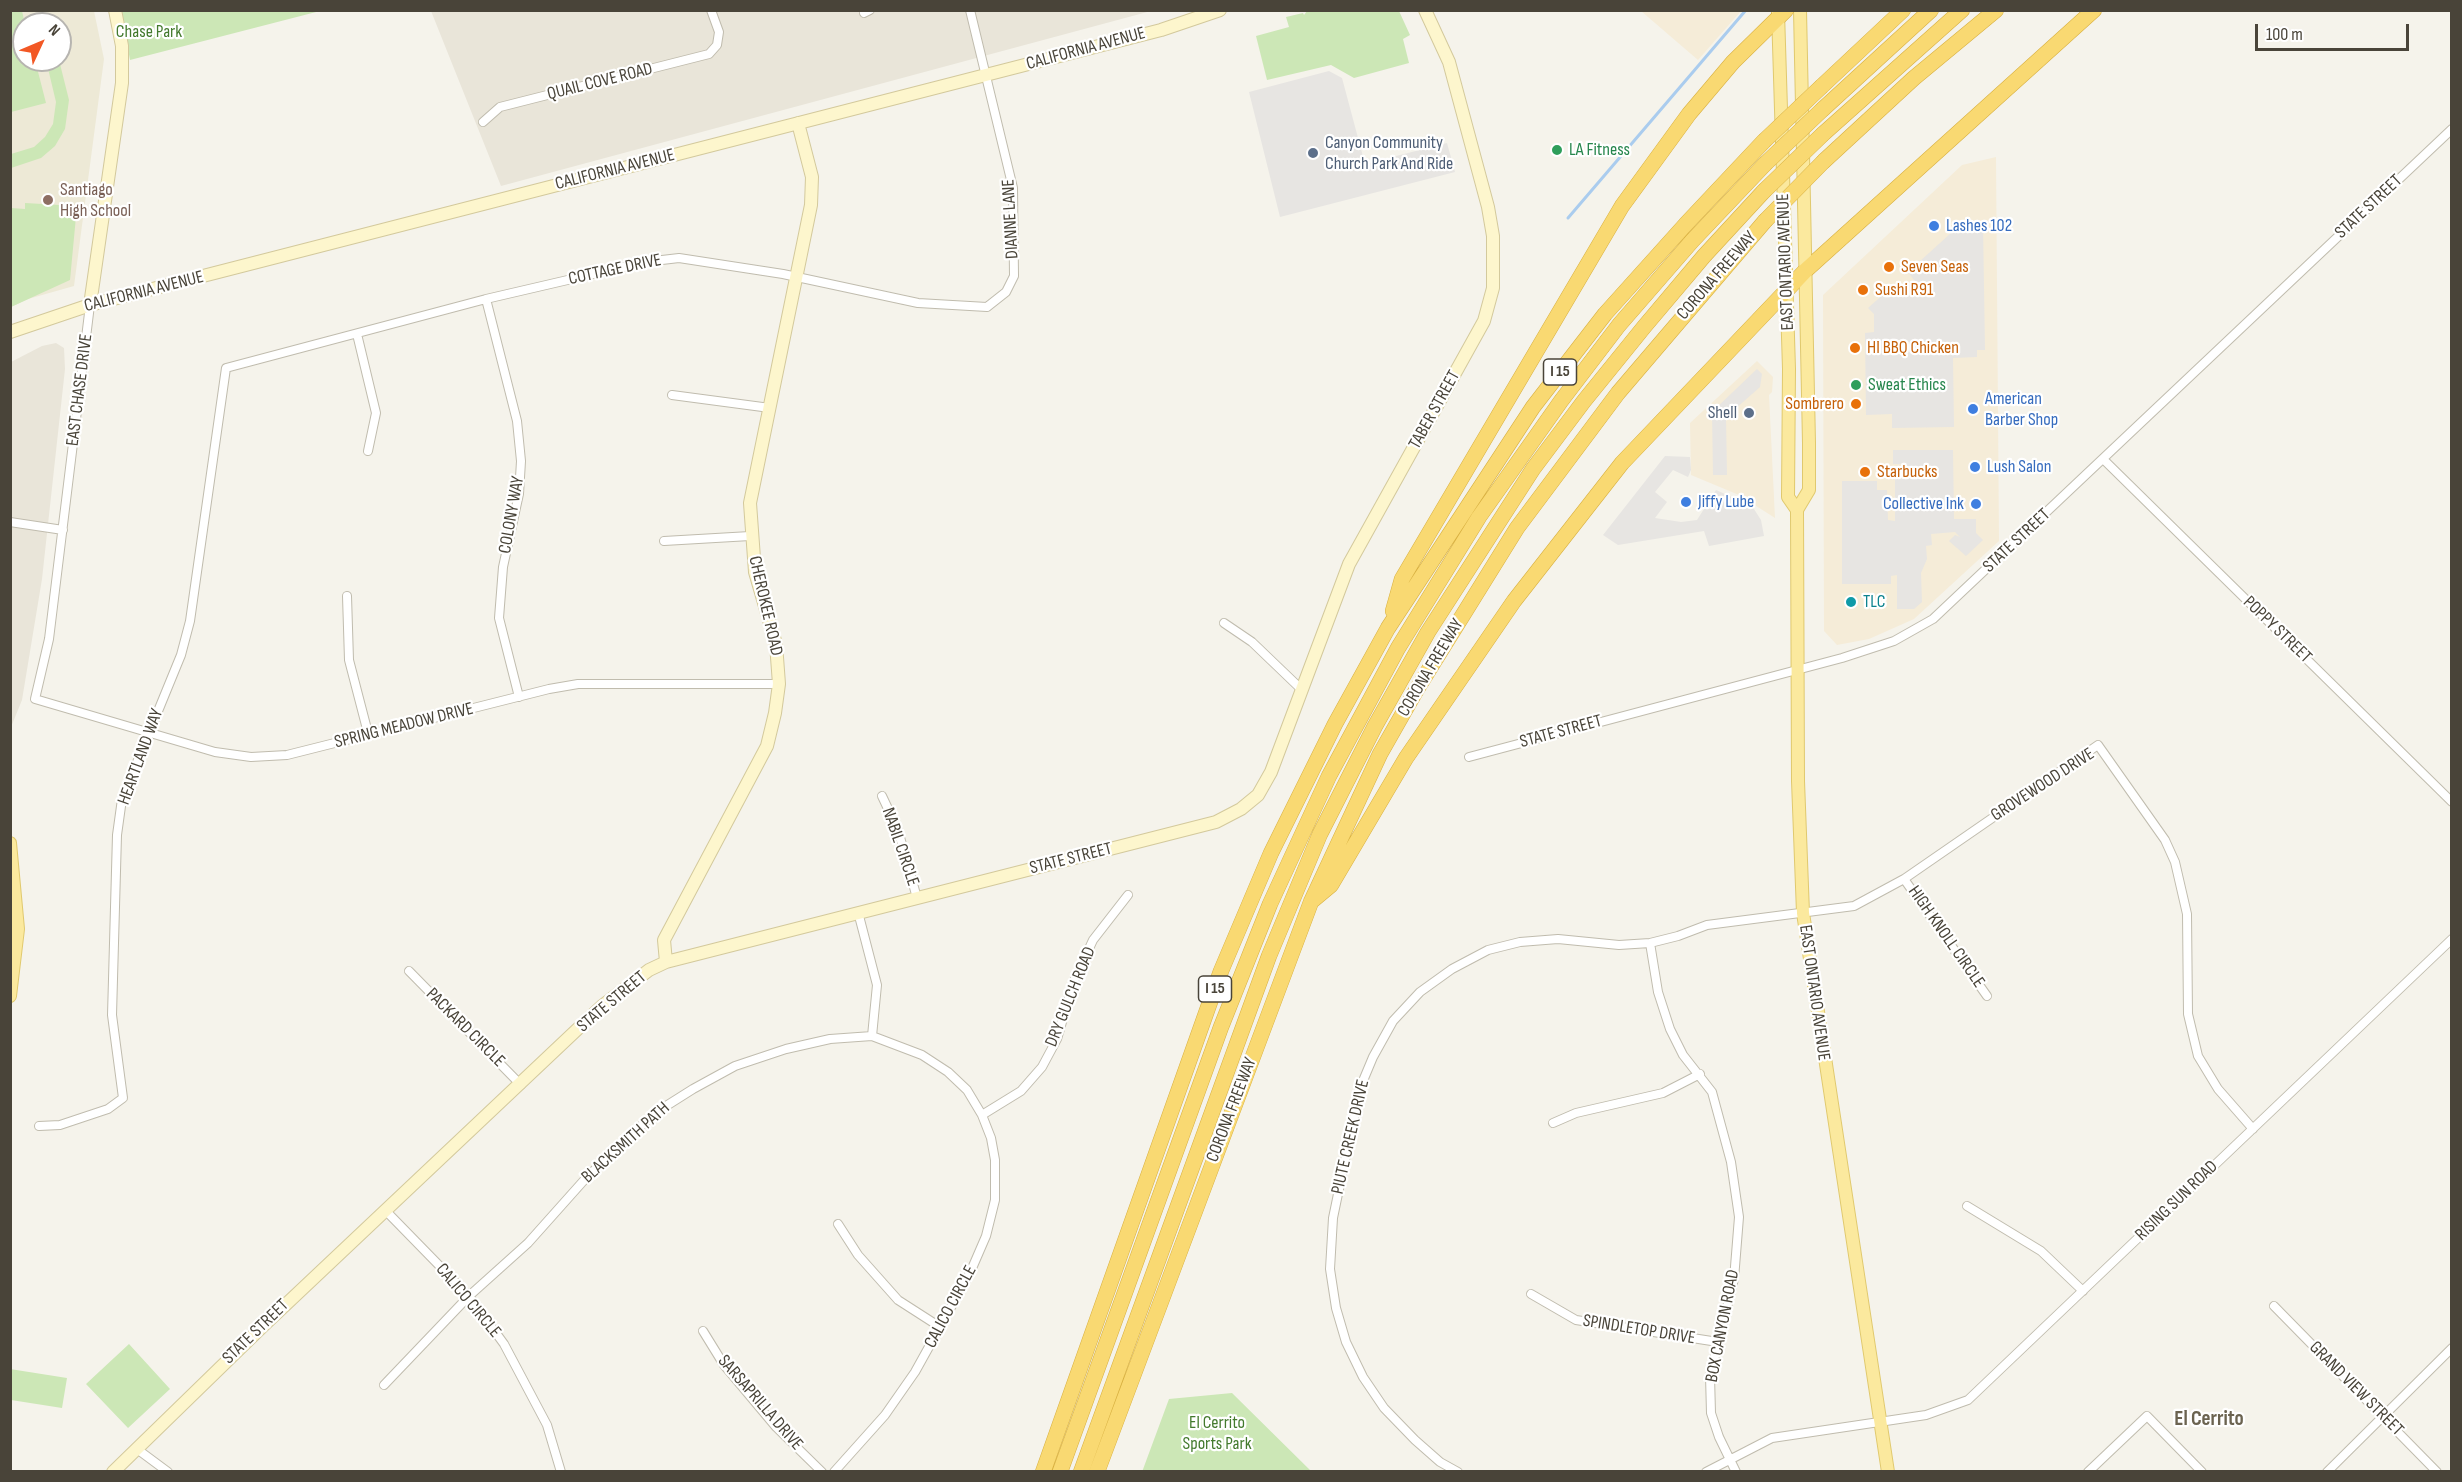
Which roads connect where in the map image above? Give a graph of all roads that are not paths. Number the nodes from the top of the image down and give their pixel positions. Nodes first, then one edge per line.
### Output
1 (115, 10) edge
2 (711, 10) edge
3 (970, 10) edge
4 (1220, 10) edge
5 (1425, 10) edge
6 (1800, 10) edge
7 (1903, 10) edge
8 (1931, 10) edge
9 (1962, 10) edge
10 (1996, 10) edge
11 (2094, 10) edge
12 (1781, 12) edge
13 (986, 75) junction
14 (483, 122) dead end
15 (798, 123) junction
16 (2451, 129) edge
17 (1804, 271) junction
18 (797, 277) junction
19 (1006, 292) joint
20 (1786, 292) junction
21 (486, 299) junction
22 (90, 305) junction
23 (10, 332) edge
24 (357, 334) junction
25 (226, 368) joint
26 (672, 395) dead end
27 (1789, 396) junction
28 (770, 408) junction
29 (1809, 442) junction
30 (368, 451) dead end
31 (2103, 459) junction
32 (1797, 510) junction
33 (10, 522) edge
34 (63, 530) junction
35 (750, 536) junction
36 (664, 540) dead end
37 (347, 596) dead end
38 (1224, 623) dead end
39 (1388, 628) junction
40 (1799, 670) junction
41 (779, 684) junction
42 (1301, 689) junction
43 (519, 697) junction
44 (35, 699) joint
45 (148, 733) junction
46 (368, 733) junction
47 (1469, 757) dead end
48 (1258, 795) joint
49 (882, 796) dead end
50 (2451, 802) edge
51 (10, 843) edge
52 (1904, 879) junction
53 (1128, 895) dead end
54 (917, 898) junction
55 (1311, 902) junction
56 (858, 912) junction
57 (1803, 913) junction
58 (2451, 939) edge
59 (1650, 943) junction
60 (666, 962) junction
61 (409, 971) dead end
62 (10, 996) edge
63 (1987, 996) dead end
64 (872, 1036) junction
65 (1700, 1074) junction
66 (521, 1085) junction
67 (982, 1115) junction
68 (1553, 1124) dead end
69 (39, 1126) dead end
70 (2253, 1129) junction
71 (1967, 1206) dead end
72 (385, 1210) junction
73 (838, 1224) dead end
74 (2082, 1291) junction
75 (1531, 1294) dead end
76 (469, 1296) junction
77 (2274, 1306) dead end
78 (940, 1327) junction
79 (703, 1331) dead end
80 (1718, 1342) junction
81 (2451, 1347) edge
82 (1080, 1366) junction
83 (384, 1385) dead end
84 (1128, 1388) junction
85 (2384, 1416) junction
86 (1880, 1421) junction
87 (137, 1449) junction
88 (1730, 1458) junction
89 (113, 1472) edge
90 (168, 1472) edge
91 (561, 1472) edge
92 (822, 1472) edge
93 (834, 1472) edge
94 (1035, 1472) edge
95 (1043, 1472) edge
96 (1060, 1472) edge
97 (1081, 1472) edge
98 (1097, 1472) edge
99 (1104, 1472) edge
100 (1458, 1472) edge
101 (1706, 1472) edge
102 (1736, 1472) edge
103 (1888, 1472) edge
104 (2088, 1472) edge
105 (2202, 1472) edge
106 (2327, 1472) edge
107 (2437, 1472) edge

1 - 22 street, EAST CHASE DRIVE
2 - 14 street, QUAIL COVE ROAD
3 - 13 street, DIANNE LANE
4 - 13 street, CALIFORNIA AVENUE
5 - 42 street, TABER STREET
6 - 17 main road, EAST ONTARIO AVENUE
7 - 39 highway, I 15, bridge
8 - 96 highway, bridge
9 - 97 highway, bridge
10 - 55 highway, CORONA FREEWAY, bridge
11 - 17 highway
12 - 20 main road, EAST ONTARIO AVENUE
12 - 39 highway
13 - 15 street, CALIFORNIA AVENUE
13 - 19 street, DIANNE LANE
15 - 18 street, CHEROKEE ROAD
15 - 22 street, CALIFORNIA AVENUE
16 - 31 street, STATE STREET
17 - 20 highway
17 - 29 main road, EAST ONTARIO AVENUE
18 - 19 street, COTTAGE DRIVE
18 - 21 street, COTTAGE DRIVE
18 - 28 street, CHEROKEE ROAD
20 - 27 main road, EAST ONTARIO AVENUE
20 - 55 highway
21 - 24 street, COTTAGE DRIVE
21 - 43 street, COLONY WAY
22 - 23 street, CALIFORNIA AVENUE
22 - 34 street, EAST CHASE DRIVE
24 - 25 street, COTTAGE DRIVE
24 - 30 street
25 - 45 street, HEARTLAND WAY
26 - 28 street
27 - 29 main road
27 - 32 main road, EAST ONTARIO AVENUE
28 - 35 street, CHEROKEE ROAD
29 - 32 main road, EAST ONTARIO AVENUE
31 - 40 street, STATE STREET
31 - 50 street, POPPY STREET
32 - 40 main road, EAST ONTARIO AVENUE
33 - 34 street
34 - 44 street, EAST CHASE DRIVE
35 - 36 street
35 - 41 street, CHEROKEE ROAD
37 - 46 street
38 - 42 street
39 - 82 highway, I 15
40 - 47 street, STATE STREET
40 - 57 main road, EAST ONTARIO AVENUE
41 - 43 street, SPRING MEADOW DRIVE
41 - 60 street, CHEROKEE ROAD
42 - 48 street, TABER STREET
43 - 46 street, SPRING MEADOW DRIVE
44 - 45 street, SPRING MEADOW DRIVE
45 - 46 street, SPRING MEADOW DRIVE
45 - 69 street, HEARTLAND WAY
48 - 54 street, STATE STREET
49 - 54 street, NABIL CIRCLE
51 - 62 main road
52 - 57 street, GROVEWOOD DRIVE
52 - 63 street, HIGH KNOLL CIRCLE
52 - 70 street, GROVEWOOD DRIVE
53 - 67 street, DRY GULCH ROAD
54 - 56 street, STATE STREET
55 - 84 highway, CORONA FREEWAY
56 - 60 street, STATE STREET
56 - 64 street
57 - 59 street, PIUTE CREEK DRIVE
57 - 86 main road, EAST ONTARIO AVENUE
58 - 70 street, RISING SUN ROAD
59 - 65 street, BOX CANYON ROAD
59 - 100 street, PIUTE CREEK DRIVE
60 - 66 street, STATE STREET
61 - 66 street, PACKARD CIRCLE
64 - 67 street, BLACKSMITH PATH
64 - 76 street, BLACKSMITH PATH
65 - 68 street
65 - 80 street, BOX CANYON ROAD
66 - 72 street, STATE STREET
67 - 78 street, CALICO CIRCLE
70 - 74 street, RISING SUN ROAD
71 - 74 street
72 - 76 street, CALICO CIRCLE
72 - 87 street, STATE STREET
73 - 78 street
74 - 86 street, RISING SUN ROAD
75 - 80 street, SPINDLETOP DRIVE
76 - 83 street, BLACKSMITH PATH
76 - 91 street, CALICO CIRCLE
77 - 85 street, GRAND VIEW STREET
78 - 93 street, CALICO CIRCLE
79 - 92 street, SARSAPRILLA DRIVE
80 - 88 street, BOX CANYON ROAD
81 - 85 street
82 - 94 highway
82 - 95 highway, I 15
84 - 98 highway, CORONA FREEWAY
84 - 99 highway
85 - 106 street
85 - 107 street, GRAND VIEW STREET
86 - 88 street
86 - 103 main road, EAST ONTARIO AVENUE
87 - 89 street, STATE STREET
87 - 90 street
88 - 101 street
88 - 102 street, BOX CANYON ROAD
104 - 105 street

